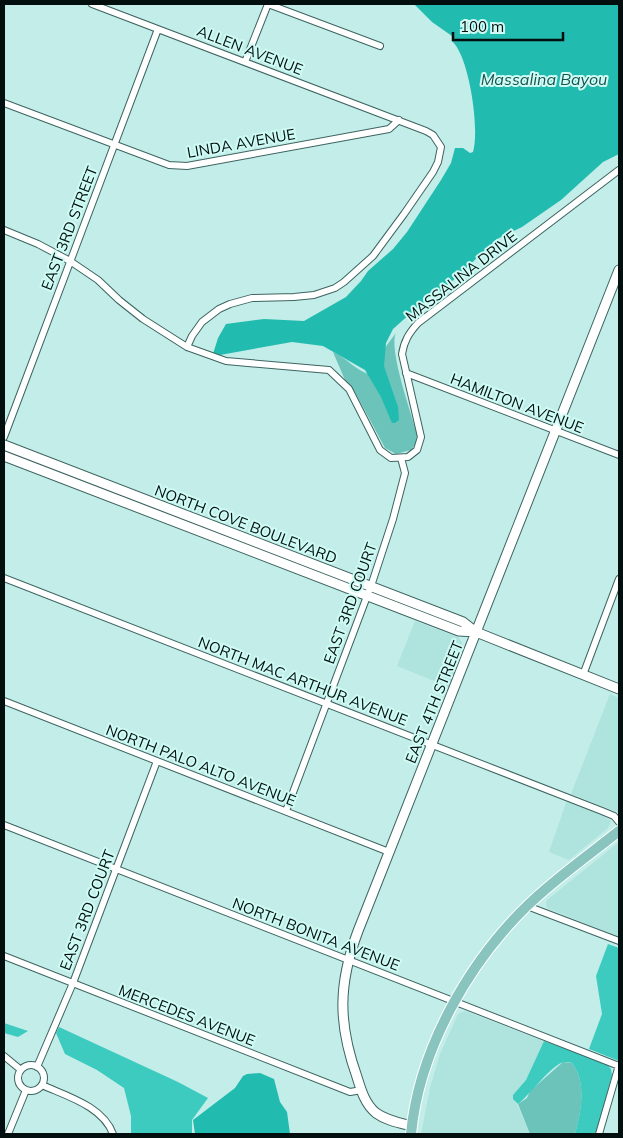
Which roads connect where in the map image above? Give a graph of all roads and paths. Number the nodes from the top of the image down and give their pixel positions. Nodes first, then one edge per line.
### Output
1 (92, 4) edge
2 (268, 4) edge
3 (158, 29) junction
4 (380, 46) dead end
5 (245, 62) junction
6 (4, 103) edge
7 (399, 120) junction
8 (114, 144) junction
9 (619, 170) edge
10 (4, 230) edge
11 (70, 261) junction
12 (619, 270) edge
13 (187, 346) junction
14 (406, 374) junction
15 (556, 431) junction
16 (4, 437) edge
17 (4, 445) edge
18 (619, 455) edge
19 (4, 456) edge
20 (402, 458) junction
21 (181, 519) junction
22 (4, 578) edge
23 (619, 579) edge
24 (371, 587) junction
25 (368, 596) junction
26 (476, 632) junction
27 (583, 674) junction
28 (619, 689) edge
29 (4, 701) edge
30 (327, 703) junction
31 (432, 744) junction
32 (157, 761) junction
33 (286, 811) junction
34 (619, 822) edge
35 (4, 826) edge
36 (619, 831) edge
37 (389, 852) junction
38 (116, 869) junction
39 (527, 906) junction
40 (619, 941) edge
41 (4, 956) edge
42 (348, 960) junction
43 (73, 983) junction
44 (455, 1001) junction
45 (4, 1056) edge
46 (619, 1066) edge
47 (37, 1067) junction
48 (21, 1070) junction
49 (42, 1085) junction
50 (26, 1090) junction
51 (362, 1090) junction
52 (412, 1130) edge
53 (8, 1134) edge
54 (112, 1134) edge
55 (599, 1134) edge

1 - 3 street, ALLEN AVENUE
2 - 4 street
2 - 5 street
3 - 5 street, ALLEN AVENUE
3 - 8 street, EAST 3RD STREET
5 - 7 street, ALLEN AVENUE
6 - 8 street, LINDA AVENUE
7 - 8 street, LINDA AVENUE
7 - 13 street
8 - 11 street, EAST 3RD STREET
9 - 14 street, MASSALINA DRIVE
10 - 11 street
11 - 13 street
11 - 16 street, EAST 3RD STREET
12 - 15 street, EAST 4TH STREET
13 - 20 street
14 - 15 street, HAMILTON AVENUE
14 - 20 street, MASSALINA DRIVE
15 - 18 street, HAMILTON AVENUE
15 - 26 street, EAST 4TH STREET
17 - 21 street, NORTH COVE BOULEVARD
19 - 21 street, NORTH COVE BOULEVARD
20 - 24 street, EAST 3RD COURT
21 - 24 street, NORTH COVE BOULEVARD
21 - 25 street, NORTH COVE BOULEVARD
22 - 30 street, NORTH MAC ARTHUR AVENUE
23 - 27 street
24 - 25 street, EAST 3RD COURT
24 - 26 street, NORTH COVE BOULEVARD
25 - 26 street, NORTH COVE BOULEVARD
25 - 30 street, EAST 3RD COURT
26 - 27 street, NORTH COVE BOULEVARD
26 - 31 street, EAST 4TH STREET
27 - 28 street, NORTH COVE BOULEVARD
29 - 32 street, NORTH PALO ALTO AVENUE
30 - 31 street, NORTH MAC ARTHUR AVENUE
30 - 33 street, EAST 3RD COURT
31 - 34 street, NORTH MAC ARTHUR AVENUE
31 - 37 street, EAST 4TH STREET
32 - 33 street, NORTH PALO ALTO AVENUE
32 - 38 street, EAST 3RD COURT
33 - 37 street, NORTH PALO ALTO AVENUE
35 - 38 street, NORTH BONITA AVENUE
36 - 39 main road
37 - 42 street, EAST 4TH STREET
38 - 42 street, NORTH BONITA AVENUE
38 - 43 street, EAST 3RD COURT
39 - 40 street
39 - 44 main road
41 - 43 street, MERCEDES AVENUE
42 - 44 street, NORTH BONITA AVENUE
42 - 51 street, EAST 4TH STREET
43 - 47 street, EAST 3RD COURT
43 - 51 street, MERCEDES AVENUE
44 - 46 street, NORTH BONITA AVENUE
44 - 52 main road
45 - 48 street
46 - 55 street
47 - 48 street
47 - 49 street
48 - 50 street
49 - 50 street
49 - 54 street
50 - 53 street
51 - 52 street, EAST 4TH STREET

